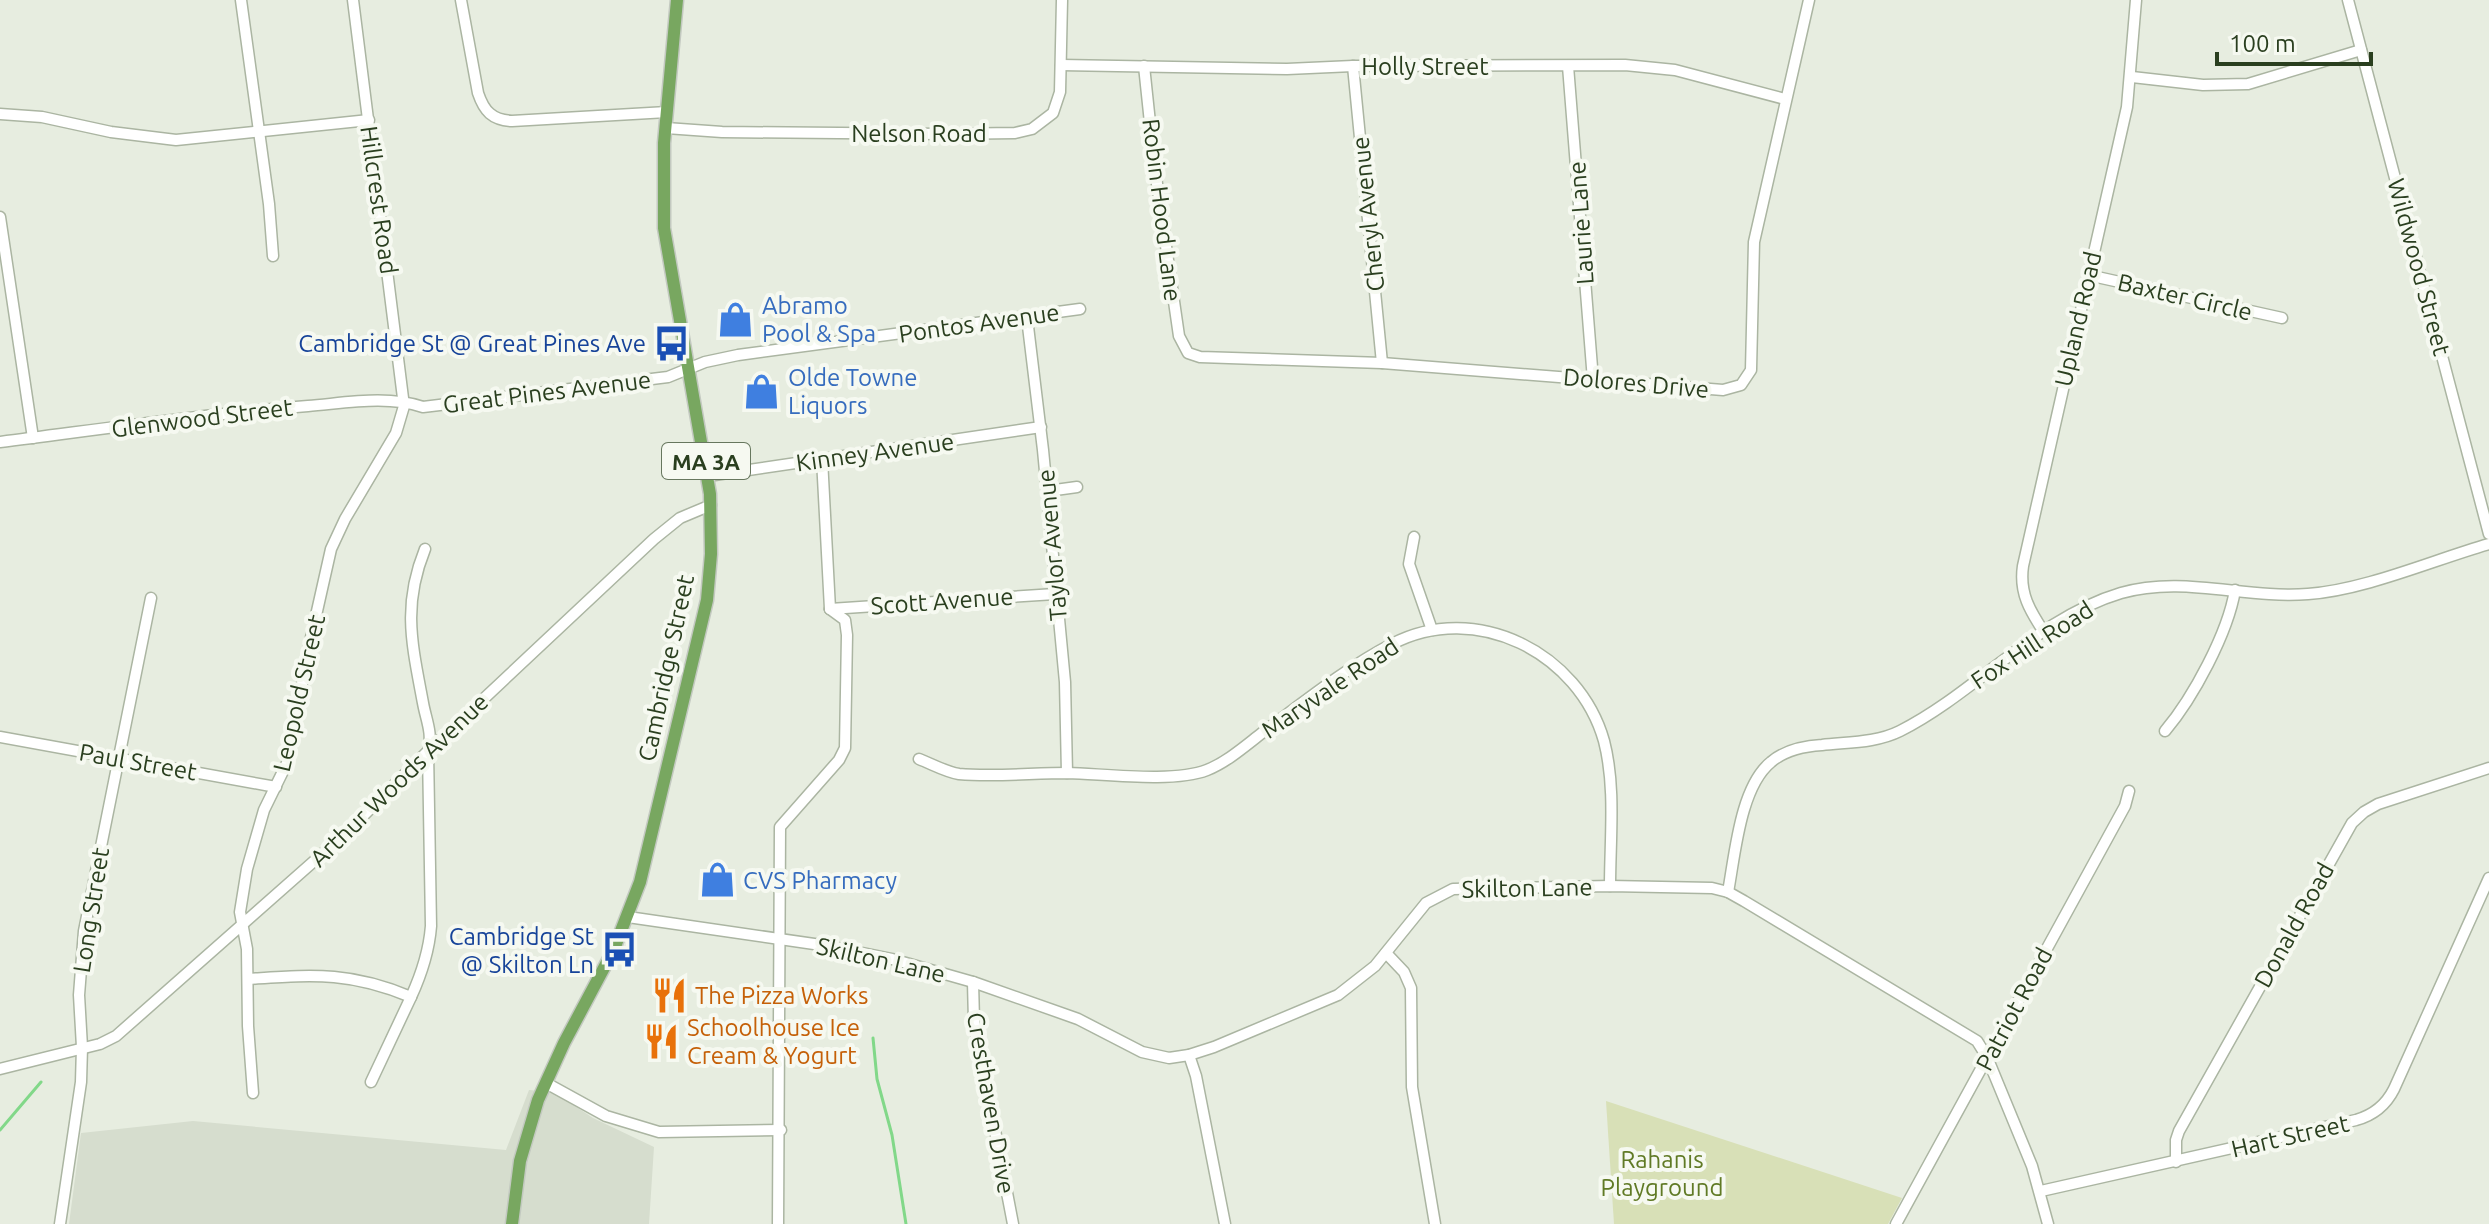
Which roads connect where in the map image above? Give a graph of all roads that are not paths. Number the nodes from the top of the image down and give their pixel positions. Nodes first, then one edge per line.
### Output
1 (241, 0) edge
2 (353, 0) edge
3 (461, 0) edge
4 (677, 0) edge
5 (1062, 0) edge
6 (1809, 0) edge
7 (2136, 0) edge
8 (2348, 0) edge
9 (2361, 50) junction
10 (1061, 65) junction
11 (1144, 66) junction
12 (1353, 66) junction
13 (1568, 66) junction
14 (2132, 77) junction
15 (1785, 99) junction
16 (667, 112) junction
17 (0, 114) edge
18 (369, 120) junction
19 (666, 128) junction
20 (259, 133) junction
21 (0, 217) edge
22 (273, 256) dead end
23 (2088, 275) junction
24 (1080, 309) dead end
25 (1027, 318) junction
26 (2282, 318) dead end
27 (1186, 352) joint
28 (1382, 363) junction
29 (689, 369) junction
30 (1593, 380) junction
31 (404, 401) junction
32 (1041, 427) junction
33 (33, 438) junction
34 (0, 442) edge
35 (822, 459) junction
36 (708, 476) junction
37 (1077, 487) dead end
38 (1048, 491) junction
39 (711, 505) junction
40 (2489, 534) edge
41 (1414, 537) dead end
42 (2489, 544) edge
43 (425, 549) dead end
44 (2235, 590) junction
45 (1055, 594) junction
46 (151, 598) dead end
47 (830, 609) junction
48 (1432, 630) junction
49 (2044, 632) junction
50 (2165, 731) dead end
51 (0, 737) edge
52 (428, 751) junction
53 (118, 758) junction
54 (919, 759) dead end
55 (2489, 768) edge
56 (1067, 773) junction
57 (276, 787) junction
58 (2129, 791) dead end
59 (2489, 878) edge
60 (1610, 886) junction
61 (1728, 892) junction
62 (780, 912) junction
63 (628, 917) junction
64 (241, 924) junction
65 (759, 935) junction
66 (781, 938) junction
67 (1386, 953) junction
68 (248, 979) junction
69 (973, 982) junction
70 (411, 997) junction
71 (82, 1047) junction
72 (1189, 1055) junction
73 (1987, 1057) junction
74 (0, 1069) edge
75 (371, 1082) dead end
76 (546, 1083) junction
77 (253, 1093) dead end
78 (781, 1130) junction
79 (2176, 1162) junction
80 (2041, 1191) junction
81 (778, 1221) edge
82 (60, 1224) edge
83 (512, 1224) edge
84 (1013, 1224) edge
85 (1225, 1224) edge
86 (1435, 1224) edge
87 (1896, 1224) edge
88 (2048, 1224) edge

1 - 20 street
2 - 18 street, Hillcrest Road
3 - 16 street
4 - 16 main road, Cambridge Street / MA 3A
5 - 10 street, Nelson Road
6 - 15 street, Dolores Drive
7 - 14 street, Upland Road
8 - 9 street, Wildwood Street
9 - 14 street
9 - 40 street, Wildwood Street
10 - 11 street, Holly Street
10 - 19 street, Nelson Road
11 - 12 street, Holly Street
11 - 27 street, Robin Hood Lane
12 - 13 street, Holly Street
12 - 28 street, Cheryl Avenue
13 - 15 street, Holly Street
13 - 30 street, Laurie Lane
14 - 23 street, Upland Road
15 - 30 street, Dolores Drive
16 - 19 main road, Cambridge Street / MA 3A
17 - 20 street
18 - 20 street
18 - 31 street, Hillcrest Road
19 - 29 main road, Cambridge Street / MA 3A
20 - 22 street
21 - 33 street
23 - 26 street, Baxter Circle
23 - 49 street, Upland Road
24 - 25 street, Pontos Avenue
25 - 29 street, Pontos Avenue
25 - 32 street, Taylor Avenue
27 - 28 street, Dolores Drive
28 - 30 street, Dolores Drive
29 - 31 street, Great Pines Avenue
29 - 36 main road, Cambridge Street / MA 3A
31 - 33 street, Glenwood Street
31 - 57 street, Leopold Street
32 - 35 street, Kinney Avenue
32 - 38 street, Taylor Avenue
33 - 34 street, Glenwood Street
35 - 36 street, Kinney Avenue
35 - 47 street
36 - 39 main road, Cambridge Street / MA 3A
37 - 38 street
38 - 45 street, Taylor Avenue
39 - 52 street, Arthur Woods Avenue
39 - 63 main road, Cambridge Street / MA 3A
41 - 48 street
42 - 44 street, Fox Hill Road
43 - 52 street
44 - 49 street, Fox Hill Road
44 - 50 street
45 - 47 street, Scott Avenue
45 - 56 street, Taylor Avenue
46 - 53 street, Long Street
47 - 62 street
48 - 56 street, Maryvale Road
48 - 60 street, Maryvale Road
49 - 61 street, Fox Hill Road
51 - 53 street, Paul Street
52 - 64 street, Arthur Woods Avenue
52 - 70 street
53 - 57 street, Paul Street
53 - 71 street, Long Street
54 - 56 street, Maryvale Road
55 - 79 street, Donald Road
57 - 64 street, Leopold Street
58 - 73 street, Patriot Road
59 - 79 street, Hart Street
60 - 61 street, Skilton Lane
60 - 67 street, Skilton Lane
61 - 73 street, Skilton Lane
62 - 65 street
62 - 66 street
63 - 65 street, Skilton Lane
63 - 76 main road, Cambridge Street / MA 3A
64 - 68 street, Leopold Street
64 - 71 street, Arthur Woods Avenue
65 - 66 street, Skilton Lane
66 - 69 street, Skilton Lane
66 - 78 street
67 - 72 street, Skilton Lane
67 - 86 street
68 - 70 street
68 - 77 street, Leopold Street
69 - 72 street, Skilton Lane
69 - 84 street, Cresthaven Drive
70 - 75 street
71 - 74 street, Arthur Woods Avenue
71 - 82 street, Long Street
72 - 85 street
73 - 80 street, Skilton Lane
73 - 87 street, Patriot Road
76 - 78 street
76 - 83 main road, Cambridge Street / MA 3A
78 - 81 street
79 - 80 street, Hart Street
80 - 88 street, Skilton Lane

